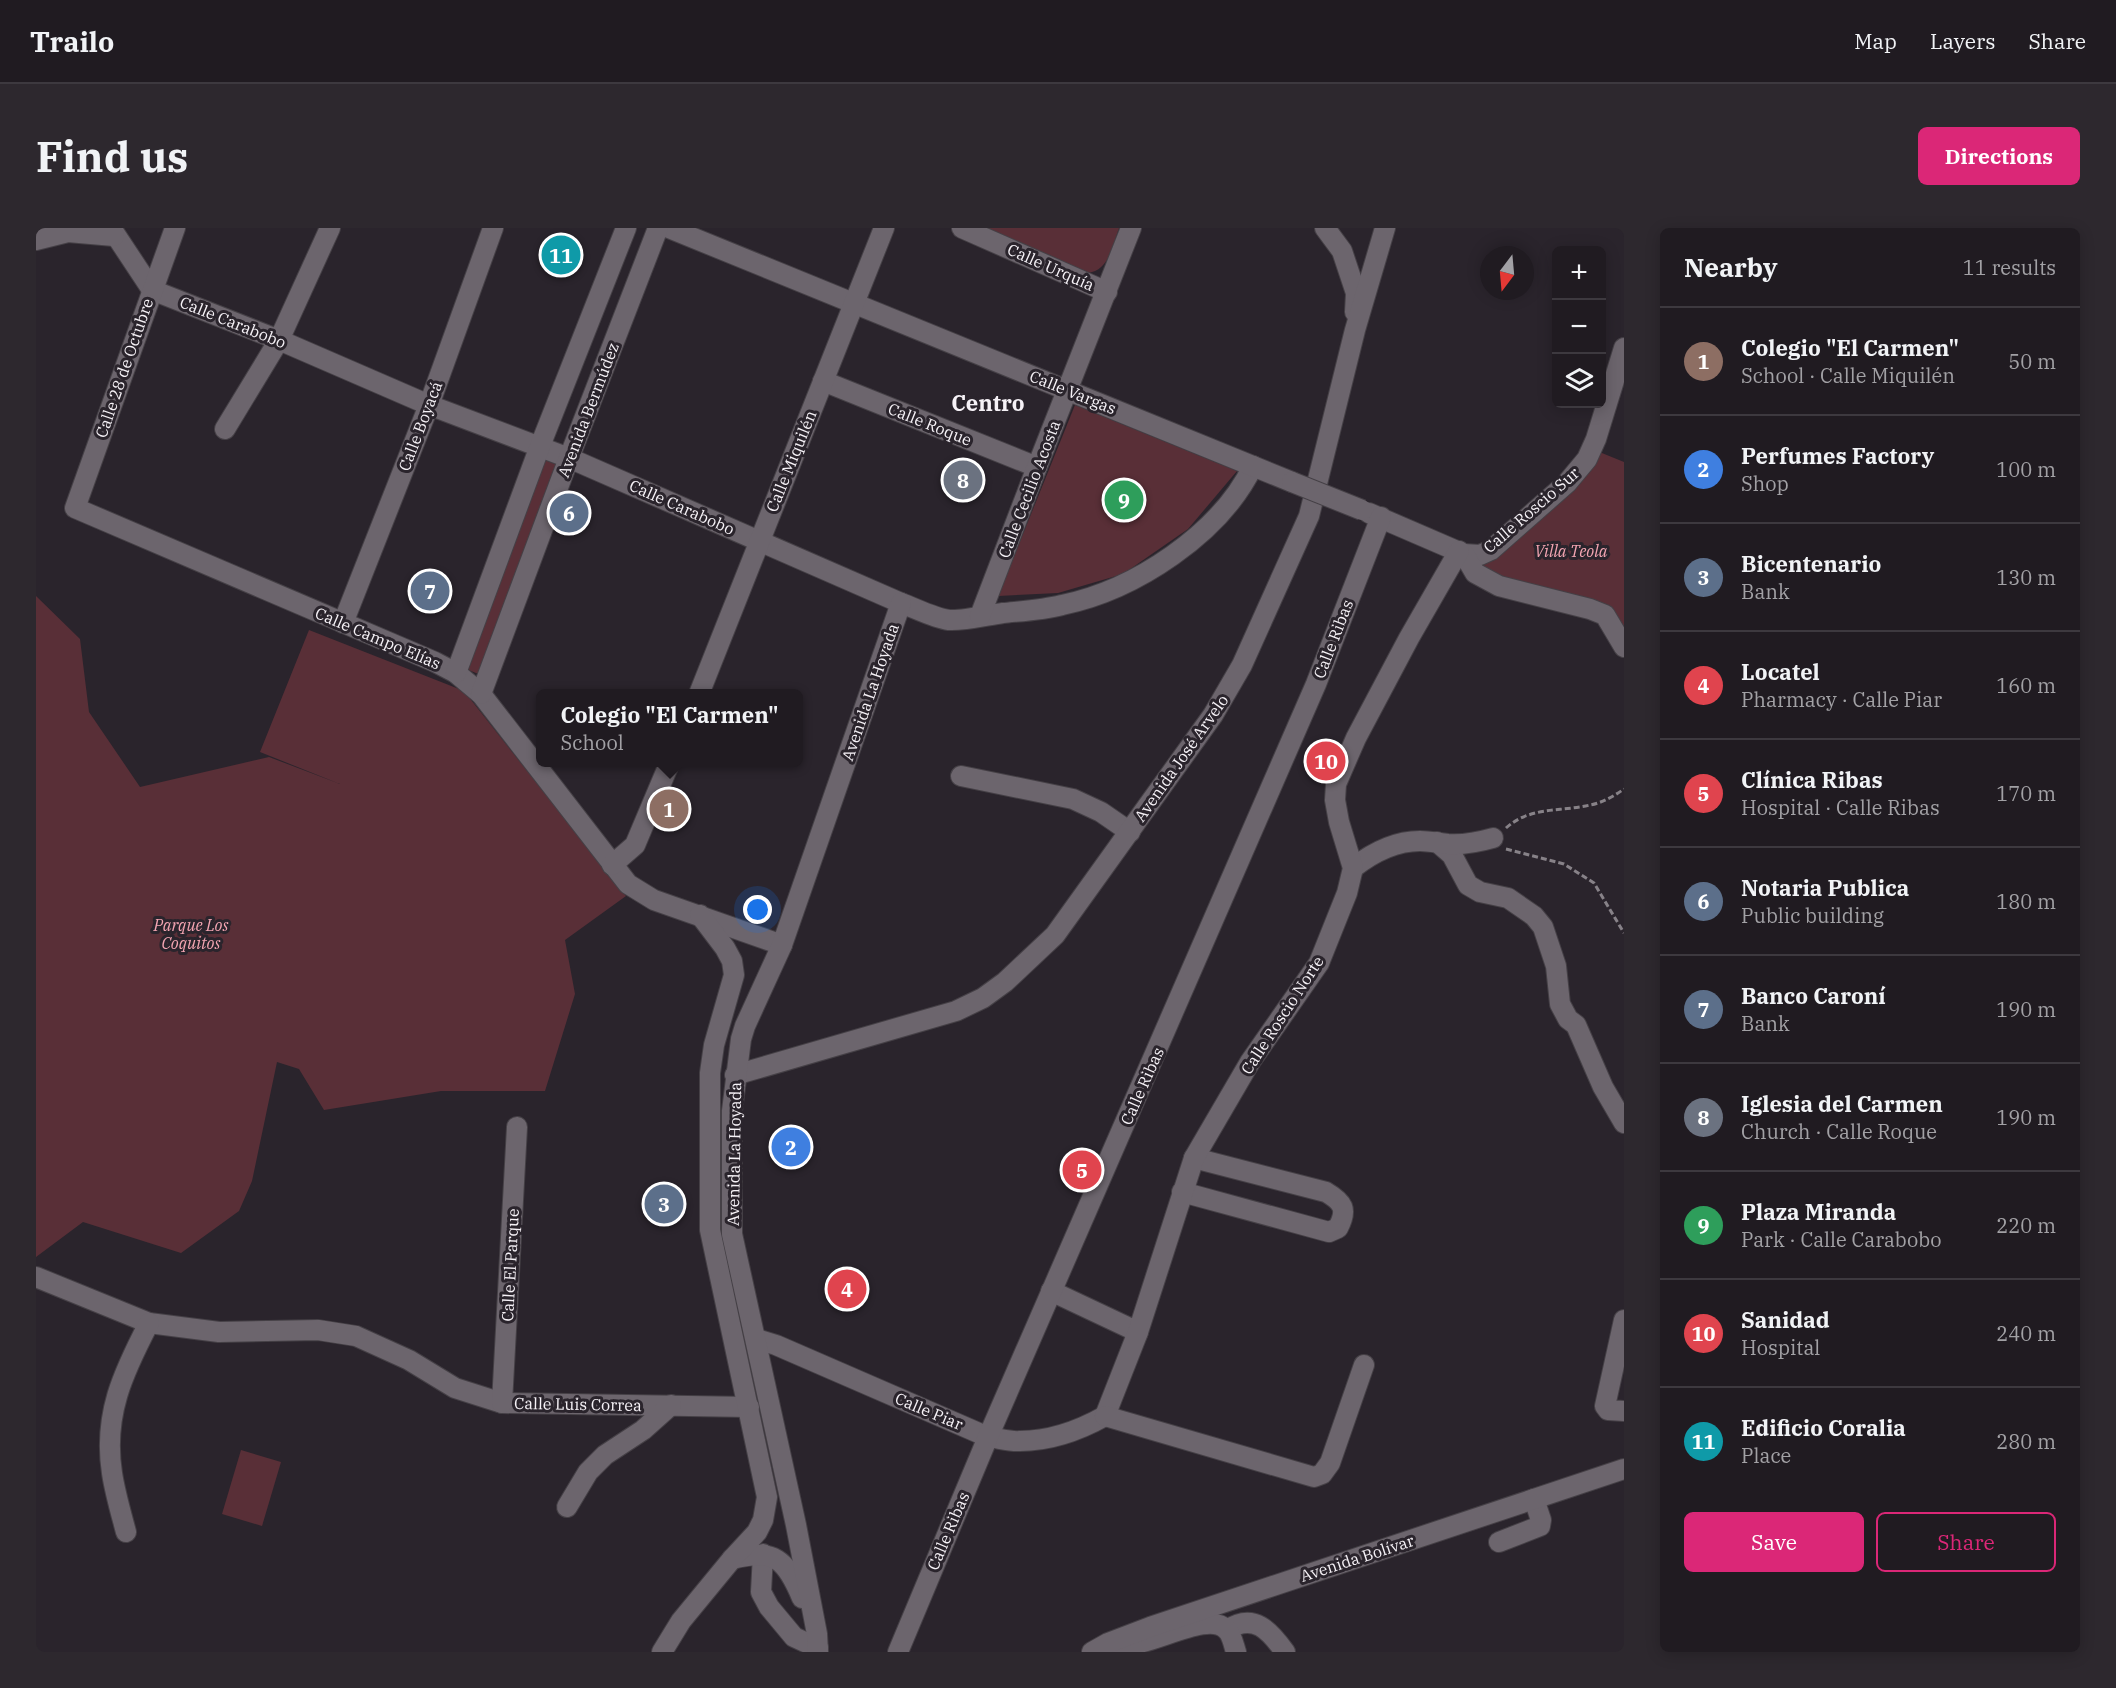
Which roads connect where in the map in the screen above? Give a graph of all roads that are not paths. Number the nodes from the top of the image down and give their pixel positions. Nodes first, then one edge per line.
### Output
1 (175, 228) edge
2 (330, 228) edge
3 (493, 228) edge
4 (626, 228) edge
5 (658, 228) edge
6 (669, 228) edge
7 (884, 228) edge
8 (962, 228) edge
9 (1131, 228) edge
10 (1325, 228) edge
11 (1385, 228) edge
12 (112, 232) edge
13 (36, 240) edge
14 (152, 290) junction
15 (1107, 292) junction
16 (854, 304) junction
17 (1355, 330) junction
18 (279, 340) junction
19 (1624, 348) edge
20 (824, 381) junction
21 (1068, 390) junction
22 (1617, 393) edge
23 (429, 405) junction
24 (225, 429) dead end
25 (540, 446) junction
26 (569, 458) junction
27 (1253, 466) junction
28 (1037, 467) junction
29 (75, 508) joint
30 (1372, 514) junction
31 (759, 542) junction
32 (1461, 552) junction
33 (901, 603) junction
34 (980, 616) junction
35 (343, 623) junction
36 (1624, 647) edge
37 (456, 673) junction
38 (701, 689) edge
39 (481, 694) junction
40 (536, 766) edge
41 (537, 767) edge
42 (668, 767) edge
43 (961, 776) dead end
44 (1130, 832) junction
45 (1490, 839) road end
46 (1437, 842) junction
47 (612, 865) junction
48 (1353, 868) junction
49 (700, 915) junction
50 (782, 945) junction
51 (735, 1075) junction
52 (1624, 1123) edge
53 (517, 1127) dead end
54 (1194, 1158) junction
55 (1182, 1192) junction
56 (36, 1277) edge
57 (1052, 1291) junction
58 (1624, 1320) edge
59 (149, 1323) junction
60 (1138, 1332) junction
61 (756, 1339) junction
62 (1364, 1365) dead end
63 (502, 1402) junction
64 (671, 1406) junction
65 (749, 1407) junction
66 (1624, 1411) edge
67 (1105, 1416) junction
68 (988, 1437) junction
69 (1624, 1469) edge
70 (1534, 1499) junction
71 (567, 1507) dead end
72 (126, 1532) dead end
73 (1499, 1542) dead end
74 (763, 1554) junction
75 (732, 1559) junction
76 (1227, 1630) junction
77 (818, 1644) edge
78 (1100, 1648) edge
79 (662, 1652) edge
80 (898, 1652) edge
81 (1236, 1652) edge
82 (1285, 1652) edge

1 - 14 street, Calle 28 de Octubre
2 - 18 street
3 - 23 street, Calle Boyacá
4 - 25 street, Avenida Bermúdez
5 - 26 street, Avenida Bermúdez
6 - 16 street, Calle Vargas
7 - 16 street, Calle Miquilén
8 - 15 street, Calle Urquía
9 - 15 street, Calle Cecilio Acosta
10 - 17 street
11 - 17 street, Avenida José Arvelo
12 - 13 street
12 - 14 street
14 - 18 street, Calle Carabobo
14 - 29 street, Calle 28 de Octubre
15 - 21 street, Calle Cecilio Acosta
16 - 20 street, Calle Miquilén
16 - 21 street, Calle Vargas
17 - 44 street, Avenida José Arvelo
18 - 23 street, Calle Carabobo
18 - 24 street
19 - 22 street, Calle Roscio Sur
20 - 28 street, Calle Roque
20 - 31 street, Calle Miquilén
21 - 27 street, Calle Vargas
21 - 28 street, Calle Cecilio Acosta
22 - 32 street, Calle Roscio Sur
23 - 25 street, Calle Carabobo
23 - 35 street, Calle Boyacá
25 - 26 street, Calle Carabobo
25 - 37 street, Avenida Bermúdez
26 - 31 street, Calle Carabobo
26 - 39 street, Avenida Bermúdez
27 - 30 street, Calle Vargas, bridge
27 - 34 street, Calle Carabobo
28 - 34 street, Calle Cecilio Acosta
29 - 35 street, Calle Campo Elías
30 - 32 street
30 - 57 street, Calle Ribas
31 - 33 street, Calle Carabobo
31 - 38 street, Calle Miquilén
32 - 36 street
32 - 48 street
33 - 34 street, Calle Carabobo
33 - 50 street, Avenida La Hoyada
35 - 37 street, Calle Campo Elías
37 - 39 street, Calle Campo Elías
39 - 40 street, Calle Campo Elías
41 - 47 street, Calle Campo Elías
42 - 47 street
43 - 44 street
44 - 51 street, Avenida José Arvelo
45 - 46 street
46 - 48 street
46 - 52 street
47 - 49 street, Calle Campo Elías
48 - 54 street, Calle Roscio Norte
49 - 50 street, Calle Campo Elías
49 - 65 street, Avenida La Hoyada
50 - 51 street, Avenida La Hoyada
51 - 61 street, Avenida La Hoyada
53 - 63 street, Calle El Parque
54 - 55 street, Calle Roscio Norte
54 - 55 street
55 - 60 street, Calle Roscio Norte
56 - 59 street, Calle Luis Correa
57 - 60 street
57 - 68 street, Calle Ribas
58 - 66 street
59 - 63 street, Calle Luis Correa
59 - 72 street
60 - 67 street, Calle Roscio Norte
61 - 68 street, Calle Piar
61 - 77 street, Avenida La Hoyada
62 - 67 street
63 - 64 street, Calle Luis Correa
64 - 65 street, Calle Luis Correa
64 - 71 street
65 - 75 street, Avenida La Hoyada
67 - 68 street, Calle Piar
68 - 80 street, Calle Ribas
69 - 70 street, Avenida Bolívar
70 - 73 street
70 - 78 street, Avenida Bolívar
74 - 75 street
74 - 77 street
74 - 77 street
75 - 79 street, Avenida La Hoyada
76 - 78 street
76 - 81 street
76 - 82 street

